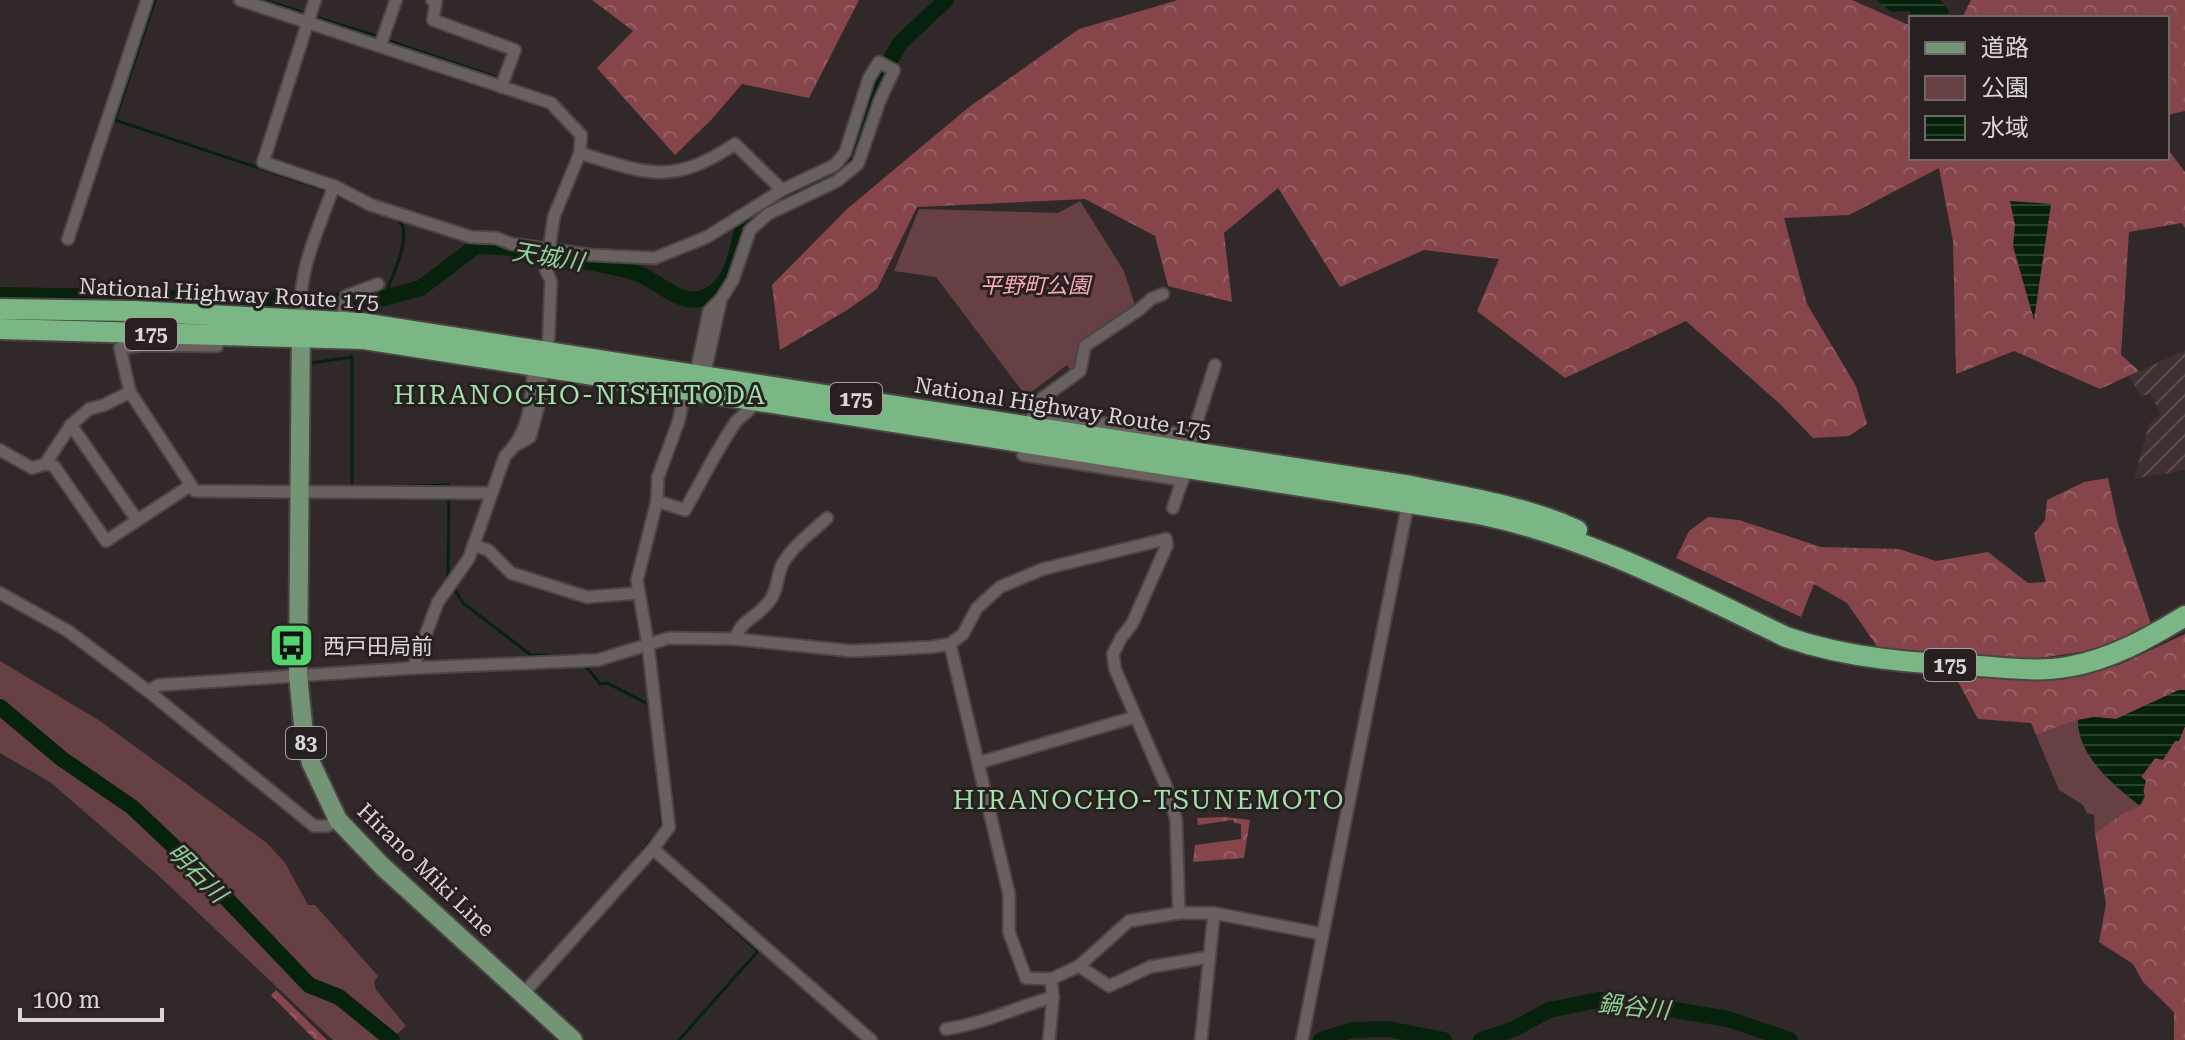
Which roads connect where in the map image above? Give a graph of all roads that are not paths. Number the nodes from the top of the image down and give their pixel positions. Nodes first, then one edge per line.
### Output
1 (147, 0) edge
2 (240, 0) edge
3 (315, 0) edge
4 (396, 0) edge
5 (432, 0) edge
6 (308, 22) junction
7 (380, 46) junction
8 (501, 87) junction
9 (580, 153) junction
10 (334, 186) junction
11 (782, 190) junction
12 (761, 203) junction
13 (768, 214) junction
14 (68, 239) dead end
15 (549, 249) junction
16 (378, 284) dead end
17 (1163, 294) dead end
18 (0, 309) edge
19 (342, 322) junction
20 (302, 328) junction
21 (0, 329) edge
22 (219, 336) junction
23 (541, 358) junction
24 (1215, 365) dead end
25 (701, 370) junction
26 (130, 392) junction
27 (687, 397) junction
28 (755, 400) junction
29 (71, 425) junction
30 (1030, 427) junction
31 (0, 450) edge
32 (1187, 458) junction
33 (45, 464) junction
34 (191, 485) junction
35 (299, 492) junction
36 (491, 493) junction
37 (1410, 494) junction
38 (657, 501) junction
39 (1173, 508) dead end
40 (827, 518) dead end
41 (137, 520) junction
42 (473, 545) junction
43 (0, 593) edge
44 (639, 593) junction
45 (2185, 616) edge
46 (735, 639) junction
47 (950, 644) junction
48 (648, 645) junction
49 (413, 668) junction
50 (298, 675) junction
51 (148, 691) junction
52 (1135, 717) junction
53 (978, 763) junction
54 (338, 820) junction
55 (653, 849) junction
56 (1179, 913) junction
57 (1214, 913) junction
58 (1322, 934) junction
59 (1209, 957) junction
60 (1079, 966) junction
61 (1051, 979) junction
62 (523, 994) junction
63 (1053, 997) junction
64 (972, 1026) junction
65 (946, 1029) dead end
66 (573, 1040) edge
67 (871, 1040) edge
68 (974, 1040) edge
69 (1049, 1040) edge
70 (1201, 1040) edge
71 (1302, 1040) edge

1 - 14 street
2 - 6 street
3 - 6 street
4 - 7 street
5 - 8 street
6 - 7 street
6 - 10 street
7 - 8 street
8 - 9 street
9 - 11 street
9 - 15 street
10 - 15 street
10 - 20 street
11 - 12 street
11 - 13 street
12 - 13 street
12 - 15 street
13 - 25 street
15 - 23 street
16 - 19 street
17 - 30 street
18 - 20 highway, National Highway Route 175 / 175
19 - 20 highway, National Highway Route 175 / 175
19 - 23 highway, National Highway Route 175 / 175
20 - 22 highway, National Highway Route 175 / 175
20 - 23 highway, National Highway Route 175 / 175
20 - 35 main road, Hirano Miki Line / 83
21 - 22 highway, National Highway Route 175 / 175
22 - 26 street
23 - 25 highway, National Highway Route 175 / 175
23 - 27 highway, National Highway Route 175 / 175
23 - 36 street
24 - 32 street
25 - 30 highway, National Highway Route 175 / 175
26 - 29 street
26 - 34 street
27 - 28 highway, National Highway Route 175 / 175
27 - 38 street
28 - 30 highway, National Highway Route 175 / 175
28 - 38 street
29 - 33 street
29 - 41 street
30 - 32 highway, National Highway Route 175 / 175
30 - 32 street
31 - 33 street
32 - 37 highway, National Highway Route 175 / 175
32 - 39 street
33 - 41 street
34 - 35 street
34 - 41 street
35 - 36 street
35 - 50 main road, Hirano Miki Line / 83
36 - 42 street
37 - 45 highway, National Highway Route 175 / 175
37 - 58 street
38 - 44 street
40 - 46 street
42 - 44 street
42 - 49 street
43 - 51 street
44 - 48 street
46 - 47 street
46 - 48 street
47 - 52 street
47 - 53 street
48 - 49 street
48 - 55 street
49 - 50 street
50 - 51 street
50 - 54 main road, Hirano Miki Line / 83
51 - 54 street
52 - 53 street
52 - 56 street
53 - 61 street
54 - 62 main road, Hirano Miki Line / 83
55 - 62 street
55 - 67 street
56 - 57 street
56 - 60 street
57 - 58 street
57 - 59 street
58 - 71 street
59 - 60 street
59 - 70 street
60 - 61 street
61 - 63 street
62 - 66 main road, Hirano Miki Line / 83
63 - 64 street
63 - 69 street
64 - 65 street
64 - 68 street

